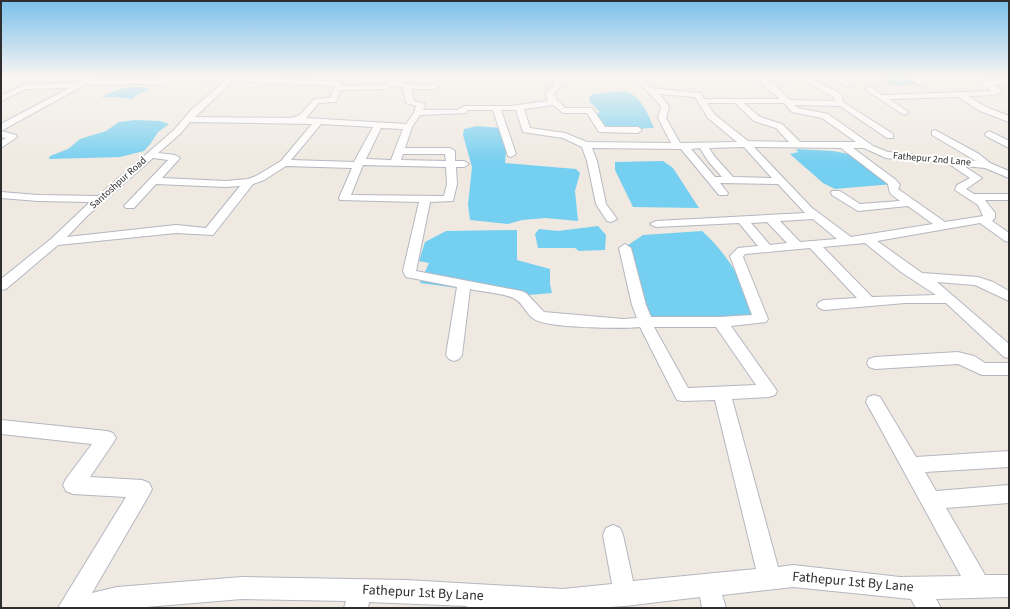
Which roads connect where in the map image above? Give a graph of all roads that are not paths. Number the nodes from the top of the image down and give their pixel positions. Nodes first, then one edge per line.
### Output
1 (43, 105) edge
2 (201, 105) edge
3 (313, 105) edge
4 (421, 105) edge
5 (537, 105) edge
6 (558, 105) edge
7 (664, 105) edge
8 (706, 105) edge
9 (742, 105) edge
10 (757, 105) edge
11 (790, 105) edge
12 (830, 105) edge
13 (843, 105) edge
14 (894, 105) edge
15 (977, 105) edge
16 (519, 107) junction
17 (496, 108) junction
18 (418, 113) junction
19 (904, 113) dead end
20 (189, 119) junction
21 (1009, 119) edge
22 (293, 121) junction
23 (318, 122) junction
24 (777, 124) junction
25 (850, 124) dead end
26 (872, 124) junction
27 (837, 125) junction
28 (378, 126) junction
29 (408, 126) junction
30 (1, 128) edge
31 (638, 130) dead end
32 (935, 133) dead end
33 (1, 134) edge
34 (989, 134) dead end
35 (890, 136) dead end
36 (746, 144) junction
37 (797, 144) junction
38 (842, 144) junction
39 (1, 145) edge
40 (586, 145) junction
41 (866, 145) junction
42 (1009, 145) edge
43 (680, 146) junction
44 (703, 146) junction
45 (399, 151) junction
46 (511, 154) dead end
47 (149, 155) junction
48 (951, 161) junction
49 (395, 162) junction
50 (284, 163) junction
51 (359, 163) junction
52 (450, 164) junction
53 (464, 164) dead end
54 (992, 167) junction
55 (1009, 167) edge
56 (1009, 175) edge
57 (712, 180) junction
58 (730, 180) junction
59 (153, 181) junction
60 (781, 181) junction
61 (249, 182) junction
62 (723, 193) dead end
63 (836, 193) dead end
64 (1, 195) edge
65 (1009, 196) edge
66 (972, 197) junction
67 (100, 199) junction
68 (425, 199) junction
69 (910, 203) junction
70 (130, 206) dead end
71 (815, 216) junction
72 (770, 218) junction
73 (610, 219) dead end
74 (742, 219) junction
75 (982, 219) junction
76 (656, 224) dead end
77 (943, 226) junction
78 (1009, 238) edge
79 (867, 239) junction
80 (848, 241) junction
81 (55, 242) junction
82 (814, 245) junction
83 (797, 246) junction
84 (625, 248) dead end
85 (767, 249) junction
86 (921, 277) junction
87 (3, 283) edge
88 (464, 285) junction
89 (1009, 297) edge
90 (948, 299) junction
91 (868, 302) junction
92 (824, 306) dead end
93 (646, 322) junction
94 (720, 322) junction
95 (1009, 353) edge
96 (454, 355) dead end
97 (875, 363) dead end
98 (1009, 369) edge
99 (722, 393) junction
100 (874, 402) dead end
101 (1, 427) edge
102 (1009, 459) edge
103 (911, 465) junction
104 (1009, 494) edge
105 (932, 500) junction
106 (613, 535) dead end
107 (770, 579) junction
108 (709, 586) junction
109 (979, 586) junction
110 (1009, 586) edge
111 (917, 588) junction
112 (625, 594) junction
113 (359, 599) edge
114 (478, 602) edge
115 (585, 603) edge
116 (70, 608) edge
117 (77, 608) edge
118 (714, 608) edge
119 (929, 608) edge

1 - 30 street
2 - 20 street, Santoshpur Road
3 - 22 street
4 - 18 street
5 - 16 street
6 - 31 street
7 - 43 street
8 - 36 street
9 - 24 street
10 - 24 street
11 - 27 street, Fathepur 2nd Lane
12 - 26 street
13 - 26 street
14 - 19 street
15 - 21 street
16 - 17 street
16 - 40 street
17 - 18 street
17 - 46 street
18 - 29 street
20 - 22 street
20 - 47 street, Santoshpur Road
22 - 23 street
23 - 28 street
23 - 50 street
24 - 37 street
25 - 27 street
26 - 35 street
27 - 41 street, Fathepur 2nd Lane
28 - 29 street
28 - 51 street
29 - 45 street
32 - 54 street
33 - 39 street
34 - 42 street
36 - 37 street
36 - 44 street
36 - 60 street
37 - 38 street
38 - 41 street
38 - 69 street
40 - 43 street
40 - 73 street
41 - 48 street, Fathepur 2nd Lane
43 - 44 street
43 - 57 street
44 - 58 street
45 - 49 street
45 - 52 street
47 - 59 street
47 - 67 street, Santoshpur Road
48 - 54 street, Fathepur 2nd Lane
48 - 66 street
49 - 51 street
49 - 52 street
50 - 51 street
50 - 61 street
51 - 68 street
52 - 53 street
52 - 68 street
54 - 55 street
54 - 56 street, Fathepur 2nd Lane
57 - 58 street
57 - 62 street
58 - 60 street
59 - 61 street
59 - 70 street
60 - 71 street
61 - 81 street
63 - 69 street
64 - 67 street
65 - 66 street
66 - 75 street
67 - 81 street, Santoshpur Road
68 - 88 street
69 - 77 street
71 - 72 street
71 - 80 street
72 - 74 street
72 - 83 street
74 - 76 street
74 - 85 street
75 - 77 street
75 - 78 street
77 - 79 street
79 - 80 street
79 - 86 street
80 - 82 street
81 - 87 street, Santoshpur Road
82 - 83 street
82 - 91 street
83 - 85 street
84 - 93 street
85 - 94 street
86 - 89 street
86 - 90 street
88 - 93 street
88 - 96 street
90 - 91 street
90 - 95 street
91 - 92 street
93 - 94 street
93 - 99 street
94 - 99 street
97 - 98 street
99 - 107 street
100 - 103 street
101 - 116 street
102 - 103 street
103 - 105 street
104 - 105 street
105 - 109 street
106 - 112 street
107 - 108 street, Fathepur 1st By Lane
107 - 111 street, Fathepur 1st By Lane
108 - 112 street, Fathepur 1st By Lane
108 - 118 street
109 - 110 street, Fathepur 1st By Lane
109 - 111 street, Fathepur 1st By Lane
111 - 119 street
112 - 115 street, Fathepur 1st By Lane
113 - 114 street, Fathepur 1st By Lane
113 - 117 street, Fathepur 1st By Lane
114 - 115 street, Fathepur 1st By Lane

